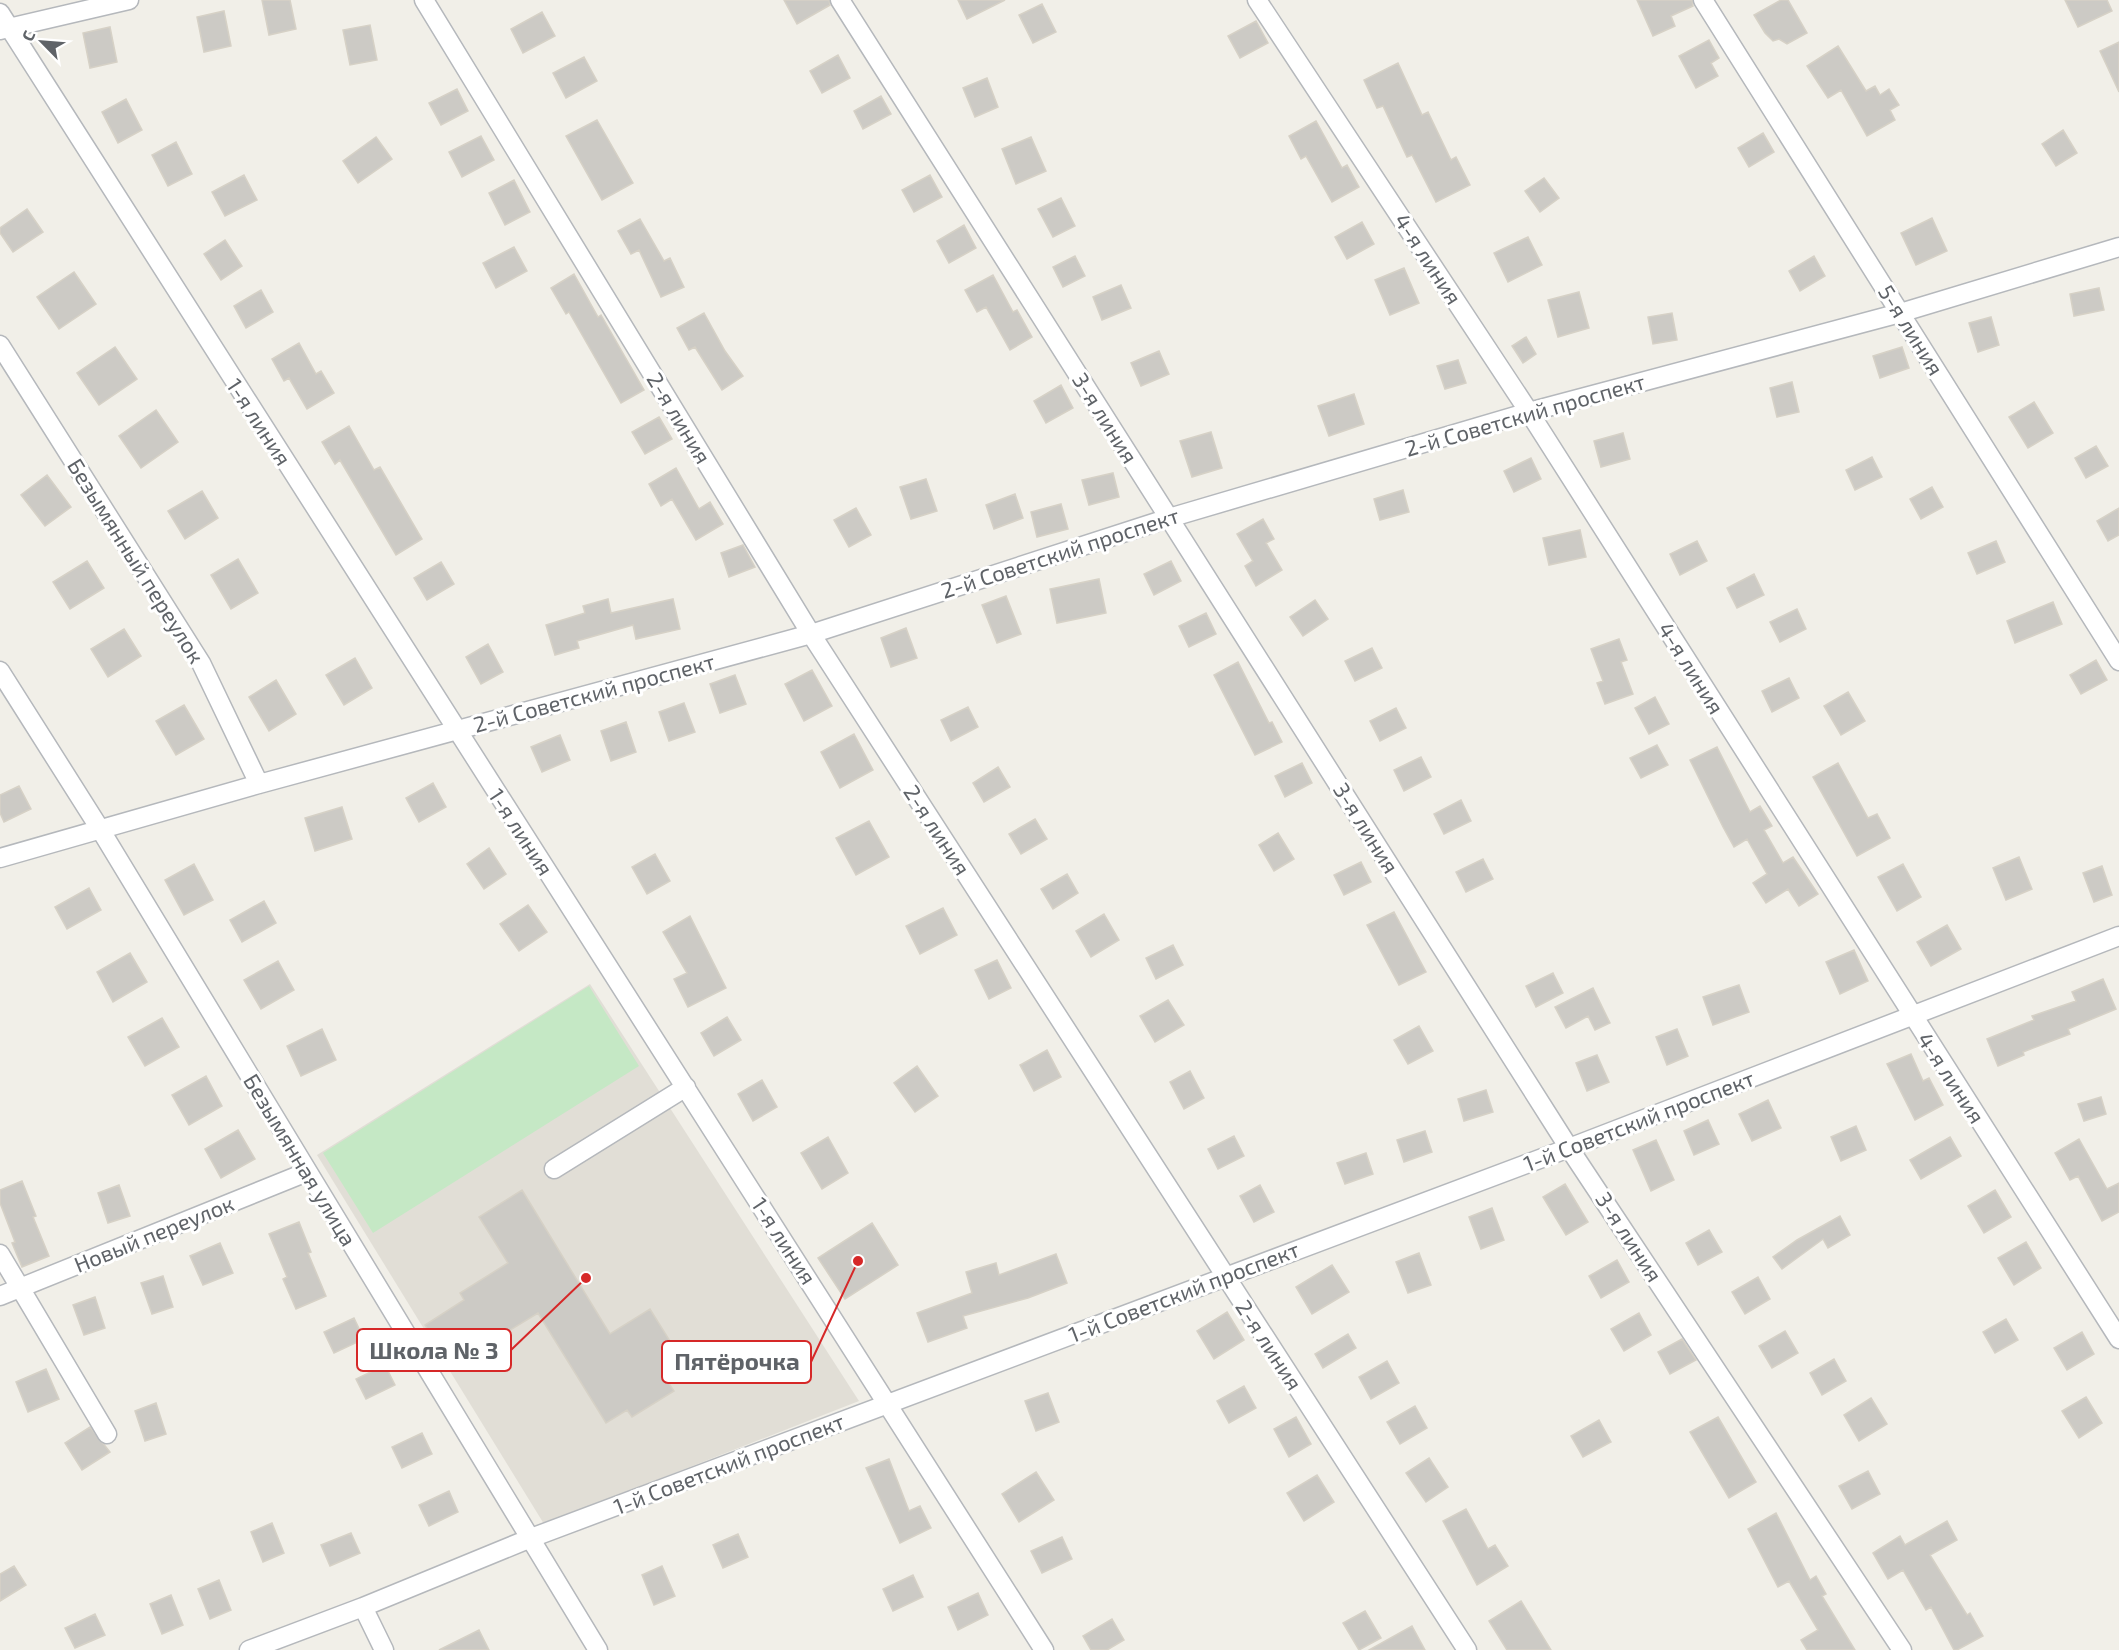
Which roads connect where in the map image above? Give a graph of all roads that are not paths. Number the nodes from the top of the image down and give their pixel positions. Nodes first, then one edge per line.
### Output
1 (129, 0) edge
2 (424, 0) edge
3 (840, 0) edge
4 (1257, 0) edge
5 (1703, 0) edge
6 (3, 23) edge
7 (2119, 247) edge
8 (1900, 313) junction
9 (0, 345) edge
10 (1529, 412) junction
11 (1168, 518) junction
12 (811, 634) junction
13 (2119, 661) edge
14 (0, 671) edge
15 (456, 731) junction
16 (259, 784) junction
17 (100, 829) junction
18 (0, 858) edge
19 (2119, 936) edge
20 (1912, 1017) junction
21 (686, 1087) junction
22 (1569, 1148) junction
23 (554, 1169) dead end
24 (307, 1172) junction
25 (0, 1254) edge
26 (1225, 1277) junction
27 (21, 1288) junction
28 (0, 1296) edge
29 (2119, 1339) edge
30 (888, 1404) junction
31 (107, 1434) dead end
32 (531, 1538) junction
33 (363, 1607) junction
34 (249, 1650) edge
35 (384, 1650) edge
36 (598, 1650) edge
37 (1044, 1650) edge
38 (1467, 1650) edge
39 (1902, 1650) edge

1 - 6 street
2 - 12 street, 2-я линия
3 - 11 street, 3-я линия
4 - 10 street, 4-я линия
5 - 8 street, 5-я линия
6 - 15 street, 1-я линия
7 - 8 street, 2-й Советский проспект
8 - 10 street, 2-й Советский проспект
8 - 13 street, 5-я линия
9 - 16 street, Безымянный переулок
10 - 11 street, 2-й Советский проспект
10 - 20 street, 4-я линия
11 - 12 street, 2-й Советский проспект
11 - 22 street, 3-я линия
12 - 15 street, 2-й Советский проспект
12 - 26 street, 2-я линия
14 - 17 street, Безымянная улица
15 - 16 street, 2-й Советский проспект
15 - 21 street, 1-я линия
16 - 17 street, 2-й Советский проспект
17 - 18 street, 2-й Советский проспект
17 - 24 street, Безымянная улица
19 - 20 street, 1-й Советский проспект
20 - 22 street, 1-й Советский проспект
20 - 29 street, 4-я линия
21 - 23 street
21 - 30 street, 1-я линия
22 - 26 street, 1-й Советский проспект
22 - 39 street, 3-я линия
24 - 27 street, Новый переулок
24 - 32 street, Безымянная улица
25 - 27 street
26 - 30 street, 1-й Советский проспект
26 - 38 street, 2-я линия
27 - 28 street, Новый переулок
27 - 31 street
30 - 32 street, 1-й Советский проспект
30 - 37 street, 1-я линия
32 - 33 street, 1-й Советский проспект
32 - 36 street, Безымянная улица
33 - 34 street, 1-й Советский проспект
33 - 35 street

